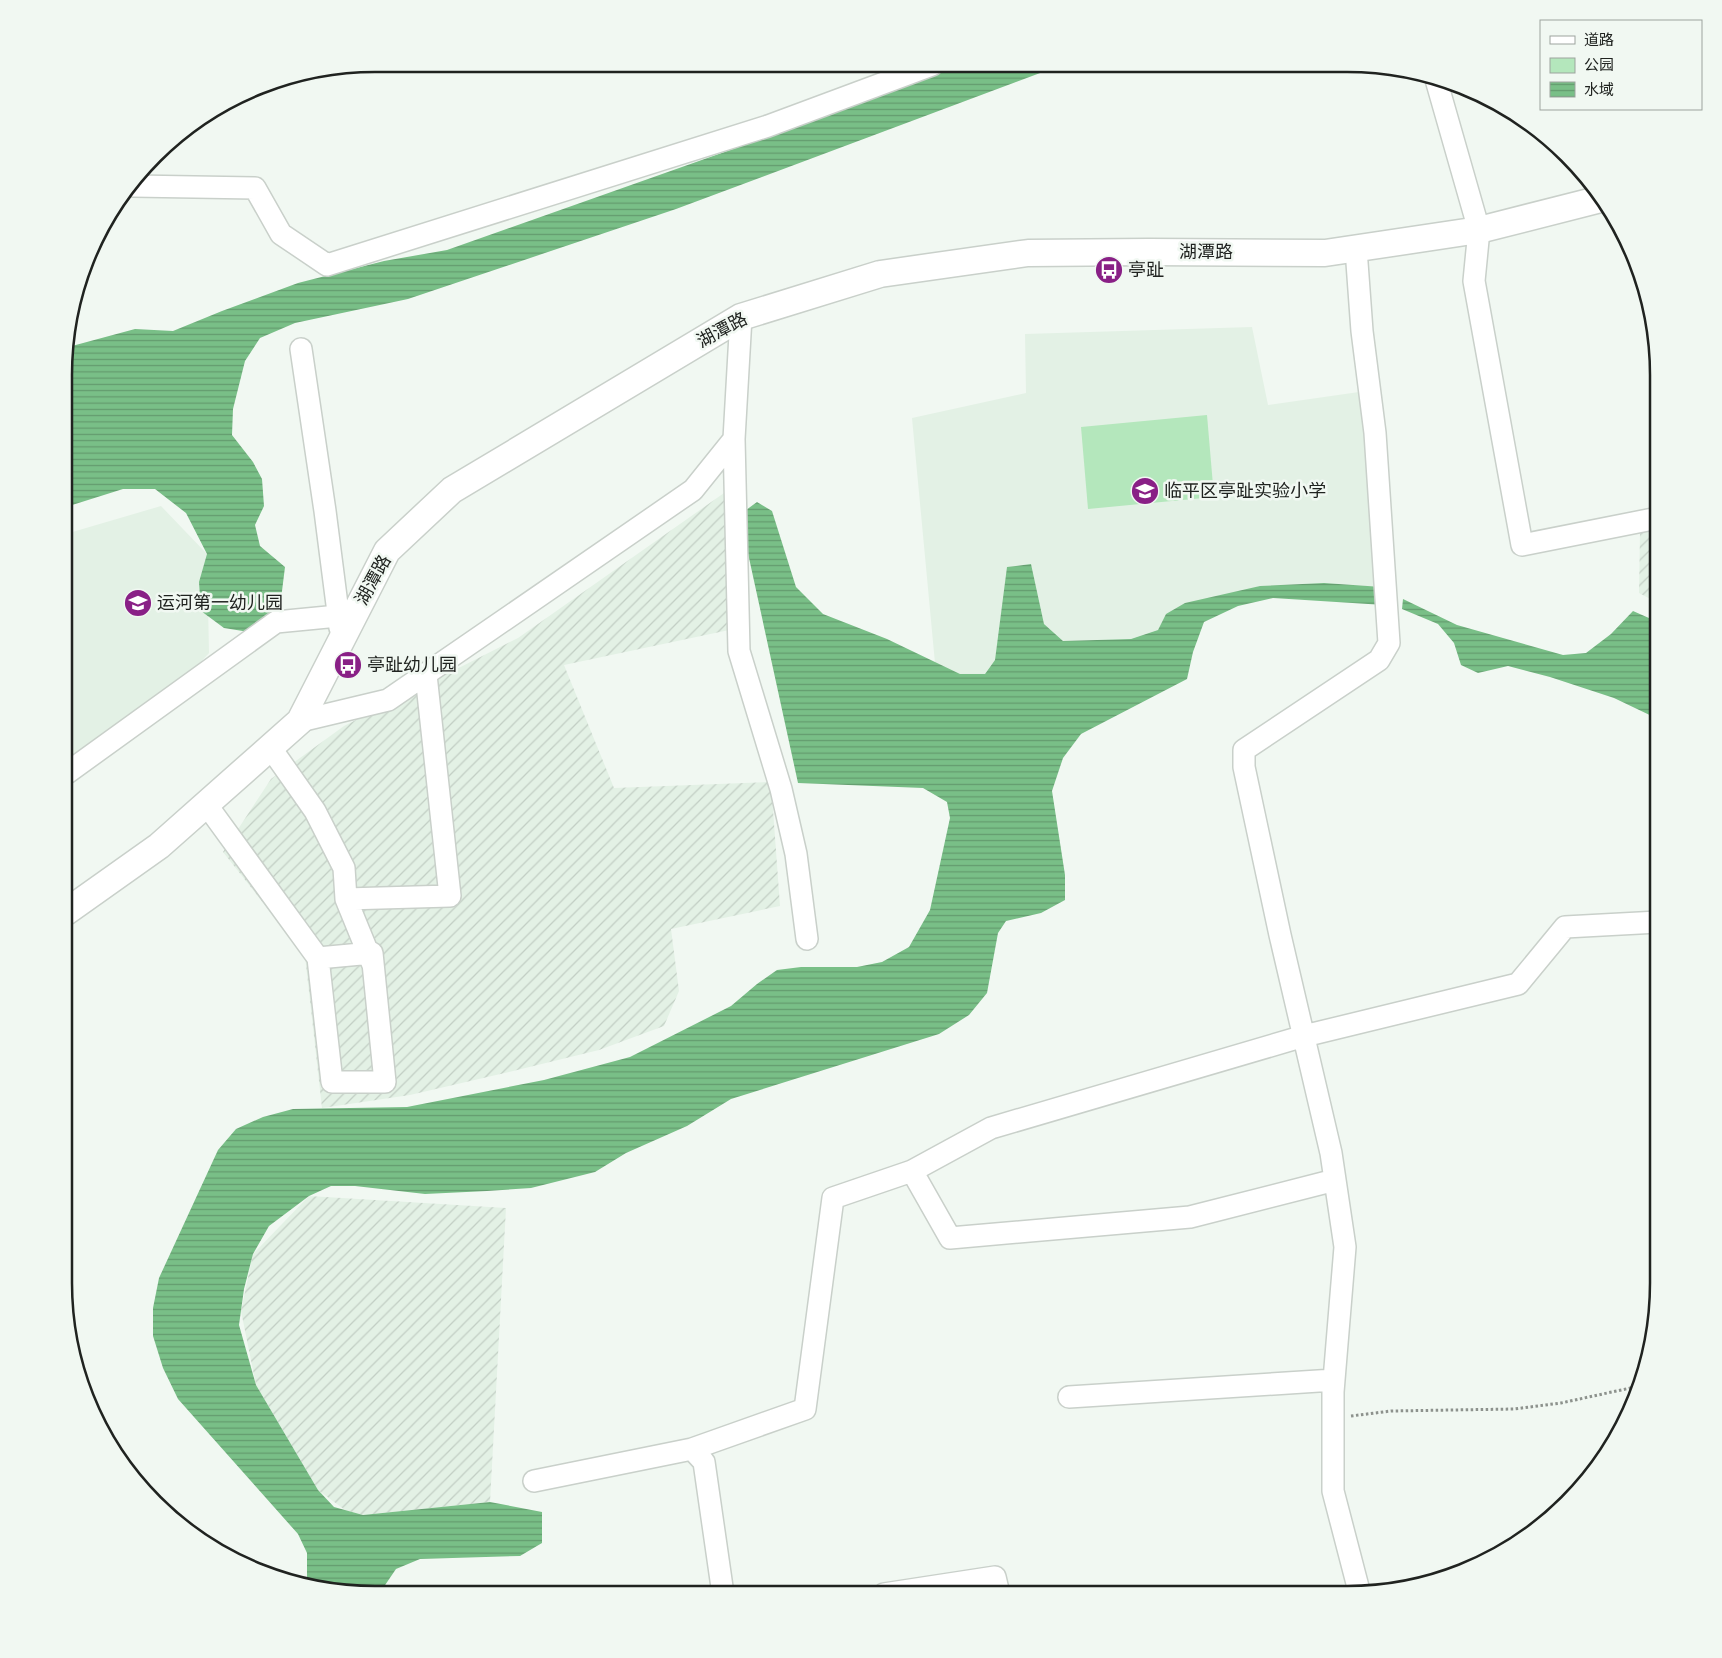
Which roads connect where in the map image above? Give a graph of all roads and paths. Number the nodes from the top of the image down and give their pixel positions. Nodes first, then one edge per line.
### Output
1 (913, 72) edge
2 (1438, 87) edge
3 (139, 186) edge
4 (1594, 201) edge
5 (1479, 230) junction
6 (1356, 249) junction
7 (741, 317) junction
8 (301, 350) dead end
9 (734, 439) junction
10 (1650, 520) edge
11 (340, 627) junction
12 (426, 675) junction
13 (300, 720) junction
14 (270, 747) junction
15 (72, 769) edge
16 (206, 804) junction
17 (346, 900) junction
18 (72, 908) edge
19 (1650, 922) edge
20 (807, 939) dead end
21 (318, 958) junction
22 (371, 959) junction
23 (1304, 1036) junction
24 (912, 1171) junction
25 (1336, 1180) junction
26 (1334, 1380) junction
27 (1630, 1389) edge
28 (1069, 1397) dead end
29 (1334, 1418) junction
30 (692, 1449) junction
31 (534, 1481) dead end
32 (1358, 1585) edge
33 (721, 1586) edge
34 (936, 1586) edge
35 (997, 1586) edge

1 - 3 street
2 - 5 street
4 - 5 street, 湖潭路
5 - 6 street, 湖潭路
5 - 10 street
6 - 7 street, 湖潭路
6 - 23 street
7 - 9 street
7 - 11 street, 湖潭路
8 - 11 street
9 - 12 street
9 - 20 street
11 - 13 street, 湖潭路
11 - 15 street
12 - 13 street
12 - 17 street
13 - 14 street, 湖潭路
14 - 16 street, 湖潭路
14 - 17 street
16 - 18 street, 湖潭路
16 - 21 street
17 - 22 street
19 - 23 street
21 - 22 street
21 - 22 street
23 - 24 street
23 - 25 street
24 - 25 street
24 - 30 street
25 - 26 street
26 - 28 street
26 - 29 street
27 - 29 path
29 - 32 street
30 - 31 street
30 - 33 street
34 - 35 street

